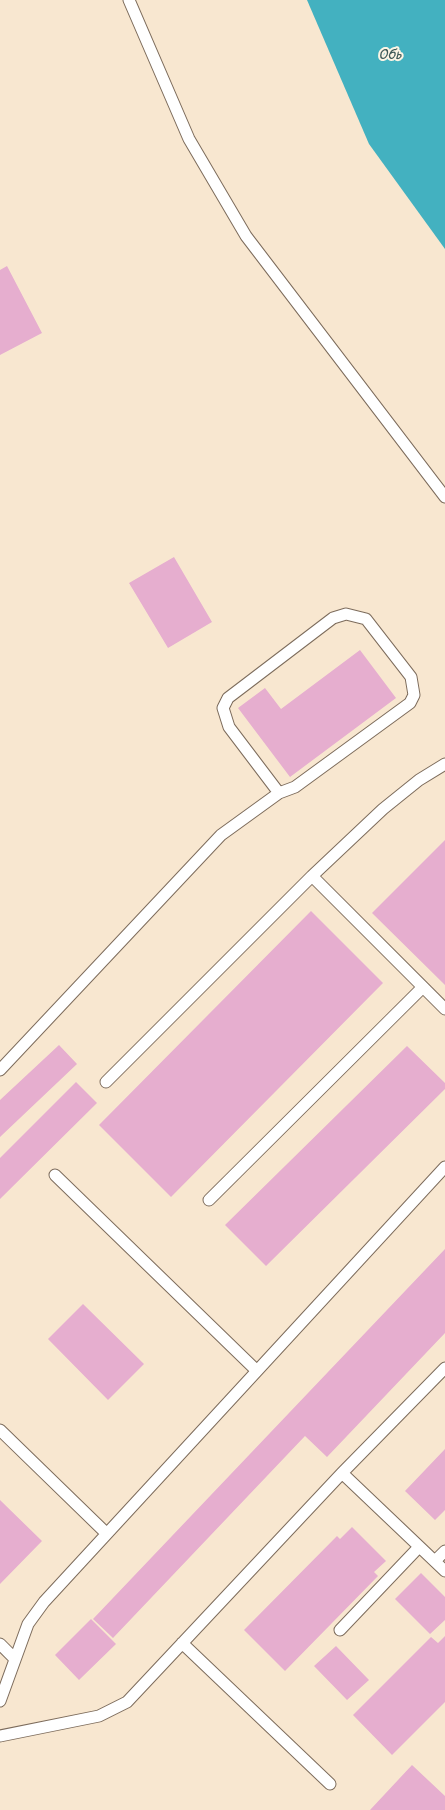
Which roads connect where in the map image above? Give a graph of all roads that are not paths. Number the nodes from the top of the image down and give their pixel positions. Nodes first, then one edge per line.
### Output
1 (129, 0) edge
2 (445, 497) edge
3 (445, 764) edge
4 (279, 793) junction
5 (312, 876) junction
6 (423, 987) junction
7 (445, 1010) edge
8 (0, 1070) edge
9 (106, 1082) dead end
10 (445, 1167) edge
11 (55, 1175) dead end
12 (210, 1200) dead end
13 (445, 1368) edge
14 (257, 1371) junction
15 (0, 1430) edge
16 (342, 1473) junction
17 (106, 1534) junction
18 (419, 1546) junction
19 (445, 1551) edge
20 (435, 1561) junction
21 (445, 1571) edge
22 (340, 1630) dead end
23 (182, 1643) junction
24 (0, 1644) edge
25 (15, 1659) junction
26 (0, 1701) edge
27 (0, 1736) edge
28 (330, 1784) dead end

1 - 2 lane
3 - 5 lane
4 - 4 lane
4 - 8 lane
5 - 6 lane
5 - 9 lane
6 - 7 lane
6 - 12 lane
10 - 14 lane
11 - 14 lane
13 - 16 lane
14 - 17 lane
15 - 17 lane
16 - 18 lane
16 - 23 lane
17 - 25 lane
18 - 20 lane
18 - 22 lane
19 - 20 lane
20 - 21 lane
23 - 27 lane
23 - 28 lane
24 - 25 lane
25 - 26 lane

